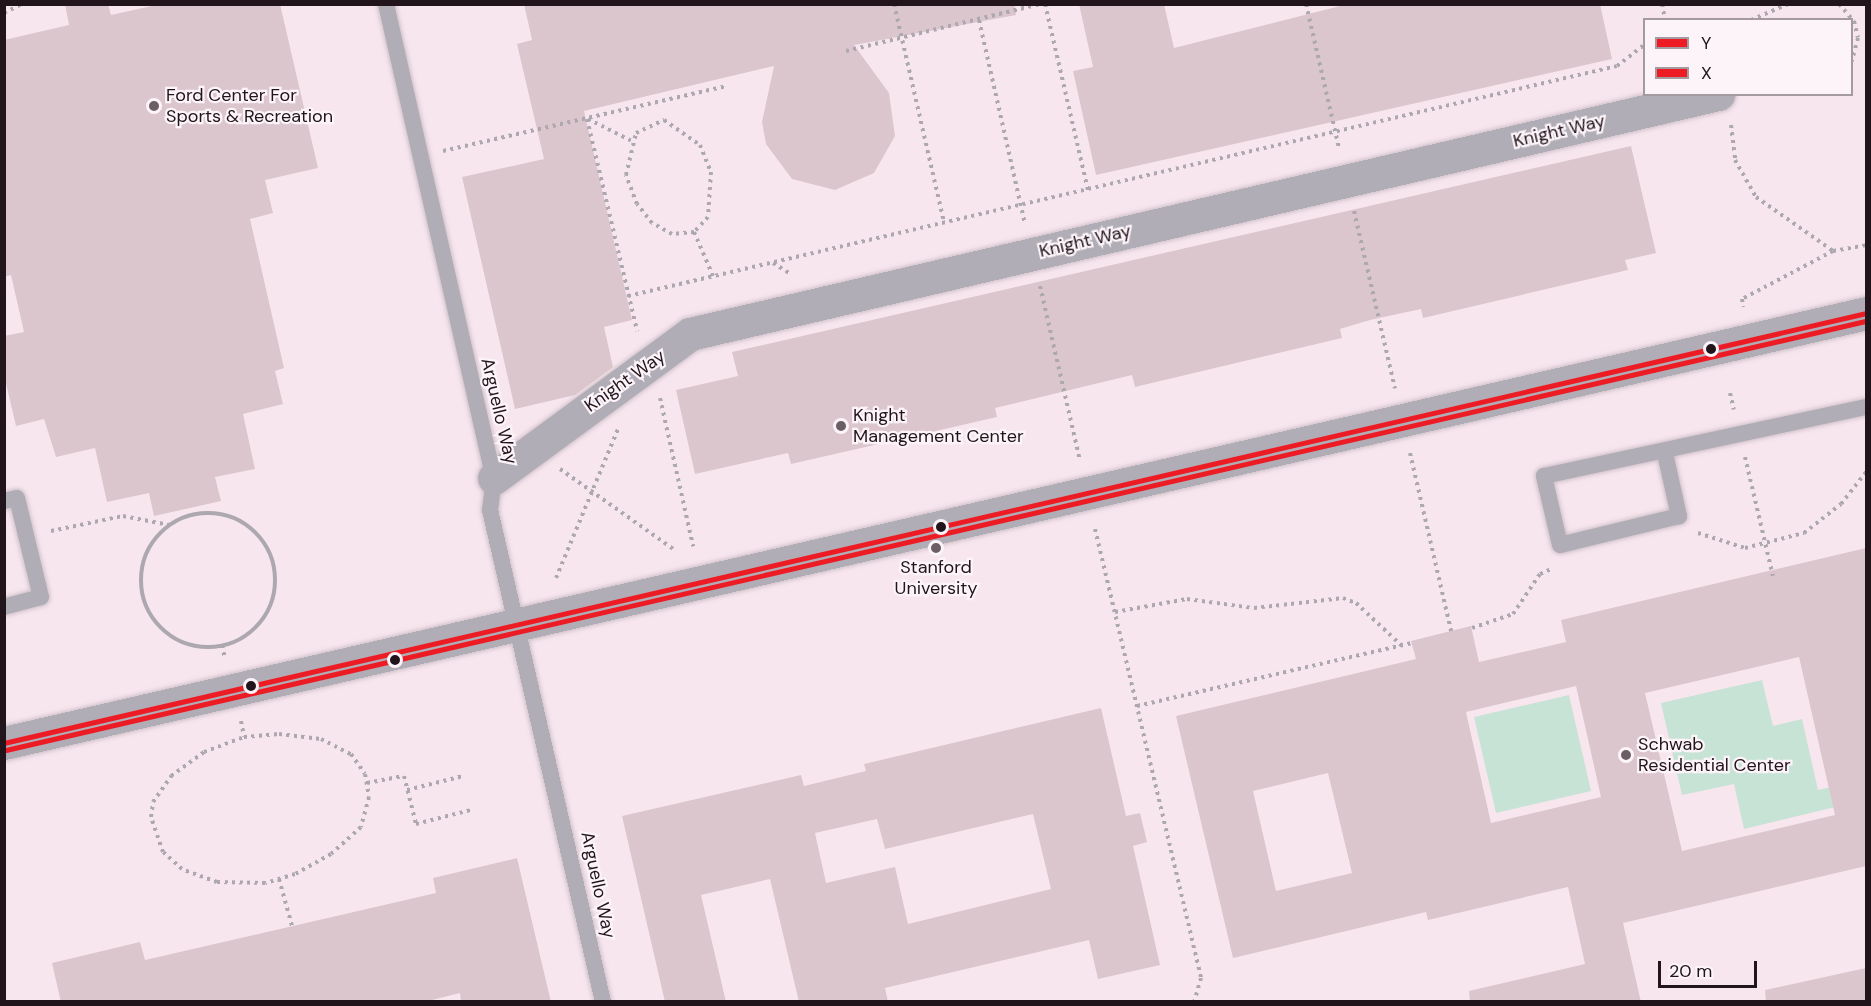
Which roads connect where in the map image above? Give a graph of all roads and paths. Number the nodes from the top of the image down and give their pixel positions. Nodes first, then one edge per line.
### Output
1 (22, 4) edge
2 (386, 4) edge
3 (894, 4) edge
4 (1041, 4) edge
5 (1045, 4) edge
6 (1788, 4) edge
7 (1839, 4) edge
8 (4, 13) edge
9 (1756, 18) edge
10 (1851, 18) edge
11 (1853, 20) edge
12 (900, 38) junction
13 (1643, 46) edge
14 (846, 51) dead end
15 (1853, 55) edge
16 (726, 86) dead end
17 (1725, 104) edge
18 (587, 119) junction
19 (632, 141) junction
20 (422, 156) junction
21 (1088, 190) junction
22 (944, 223) junction
23 (694, 232) junction
24 (1866, 245) edge
25 (1833, 251) junction
26 (713, 276) junction
27 (628, 296) dead end
28 (1744, 311) dead end
29 (1866, 313) edge
30 (1730, 393) dead end
31 (1866, 407) edge
32 (623, 418) dead end
33 (1736, 419) dead end
34 (1408, 446) dead end
35 (530, 447) junction
36 (1744, 450) dead end
37 (1665, 453) junction
38 (1866, 472) edge
39 (494, 478) junction
40 (592, 491) junction
41 (4, 501) edge
42 (190, 508) dead end
43 (191, 515) junction
44 (169, 525) junction
45 (1095, 529) dead end
46 (1699, 532) dead end
47 (27, 536) junction
48 (1766, 543) junction
49 (675, 550) dead end
50 (1548, 569) dead end
51 (1773, 576) dead end
52 (556, 578) dead end
53 (4, 607) edge
54 (1115, 612) junction
55 (520, 625) junction
56 (1472, 628) dead end
57 (1451, 631) dead end
58 (1411, 643) dead end
59 (1401, 645) junction
60 (1137, 706) junction
61 (241, 721) dead end
62 (244, 737) junction
63 (4, 743) edge
64 (463, 776) dead end
65 (367, 783) junction
66 (407, 790) junction
67 (471, 810) dead end
68 (279, 879) junction
69 (292, 926) dead end
70 (603, 1002) edge
71 (1194, 1002) edge

1 - 8 path
2 - 20 lane, Arguello Way
3 - 12 path
4 - 12 path
5 - 21 path
6 - 9 path
7 - 10 path
11 - 15 path
12 - 14 path
12 - 22 path
13 - 21 path
16 - 18 path
17 - 25 path
17 - 35 street, Knight Way
18 - 19 path
18 - 20 path
19 - 23 path
19 - 23 path
20 - 39 lane, Arguello Way
21 - 22 path
22 - 26 path
23 - 26 path
24 - 25 path
25 - 28 path
26 - 27 path
29 - 55 street
30 - 33 path
31 - 37 lane
32 - 40 path
34 - 57 path
35 - 39 street, Knight Way
35 - 40 path
36 - 48 path
37 - 37 lane
38 - 48 path
39 - 55 lane, Arguello Way
40 - 49 path
40 - 52 path
41 - 47 lane
42 - 43 path
43 - 44 path
43 - 44 path
44 - 47 path
45 - 54 path
46 - 48 path
47 - 53 lane
48 - 51 path
50 - 56 path
54 - 59 path
54 - 60 path
55 - 63 street
55 - 70 lane, Arguello Way
58 - 59 path
59 - 60 path
60 - 71 path
61 - 62 path
62 - 65 path
62 - 68 path
64 - 66 path
65 - 66 path
65 - 68 path
66 - 67 path
68 - 69 path

